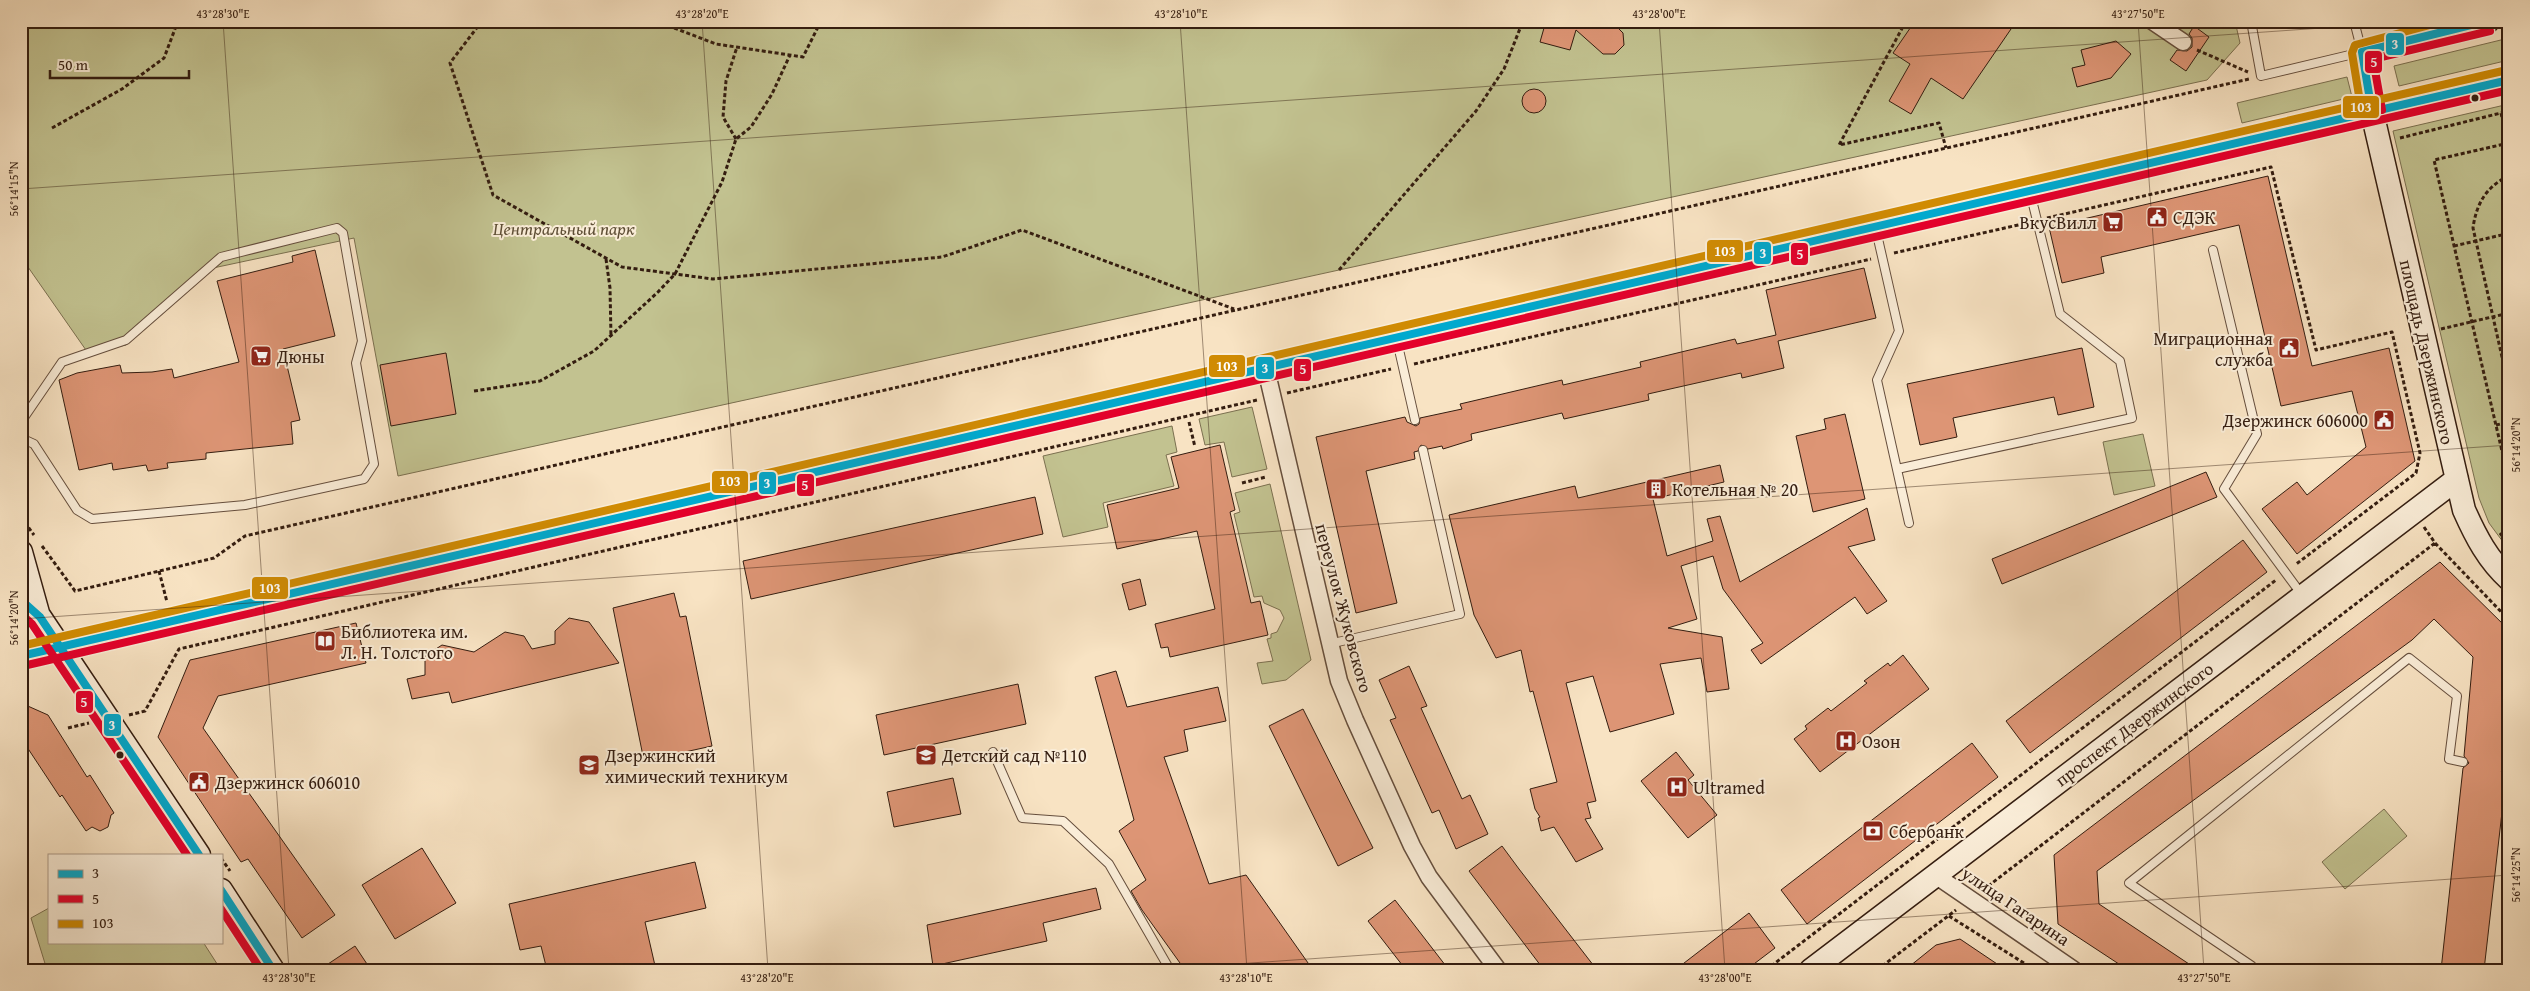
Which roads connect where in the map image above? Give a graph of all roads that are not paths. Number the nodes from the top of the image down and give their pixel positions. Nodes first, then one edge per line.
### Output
1 (2152, 21) edge
2 (2251, 21) edge
3 (2354, 21) edge
4 (2483, 22) edge
5 (2183, 42) road end
6 (2362, 52) junction
7 (2509, 80) edge
8 (2372, 112) junction
9 (2030, 192) junction
10 (1875, 228) junction
11 (2212, 250) dead end
12 (1397, 339) junction
13 (1266, 369) junction
14 (1415, 420) dead end
15 (21, 422) edge
16 (21, 438) edge
17 (1422, 450) dead end
18 (1897, 469) junction
19 (2457, 479) junction
20 (1909, 524) dead end
21 (21, 552) edge
22 (2509, 579) edge
23 (2302, 596) junction
24 (27, 609) edge
25 (1329, 644) junction
26 (60, 647) junction
27 (21, 656) edge
28 (993, 752) dead end
29 (2463, 762) dead end
30 (197, 854) edge
31 (1935, 875) junction
32 (222, 892) edge
33 (273, 970) edge
34 (1170, 970) edge
35 (1498, 970) edge
36 (1811, 970) edge
37 (2074, 970) edge
38 (2250, 970) edge

1 - 5 street
2 - 6 lane
3 - 6 lane
4 - 6 main road
6 - 8 main road, площадь Дзержинского
7 - 8 main road
8 - 9 main road
8 - 19 main road, площадь Дзержинского
9 - 10 main road
9 - 18 lane
10 - 12 main road
10 - 18 lane
11 - 23 lane
12 - 13 main road
12 - 14 lane
13 - 25 street, переулок Жуковского
13 - 26 main road
15 - 16 lane
17 - 25 lane
18 - 20 lane
19 - 22 main road, площадь Дзержинского
19 - 23 main road, проспект Дзержинского
21 - 24 main road
23 - 31 main road, проспект Дзержинского
24 - 26 main road
25 - 35 street, переулок Жуковского
26 - 27 main road
26 - 30 main road
28 - 34 lane
29 - 38 lane
31 - 36 main road, проспект Дзержинского
31 - 37 street, улица Гагарина
32 - 33 main road

